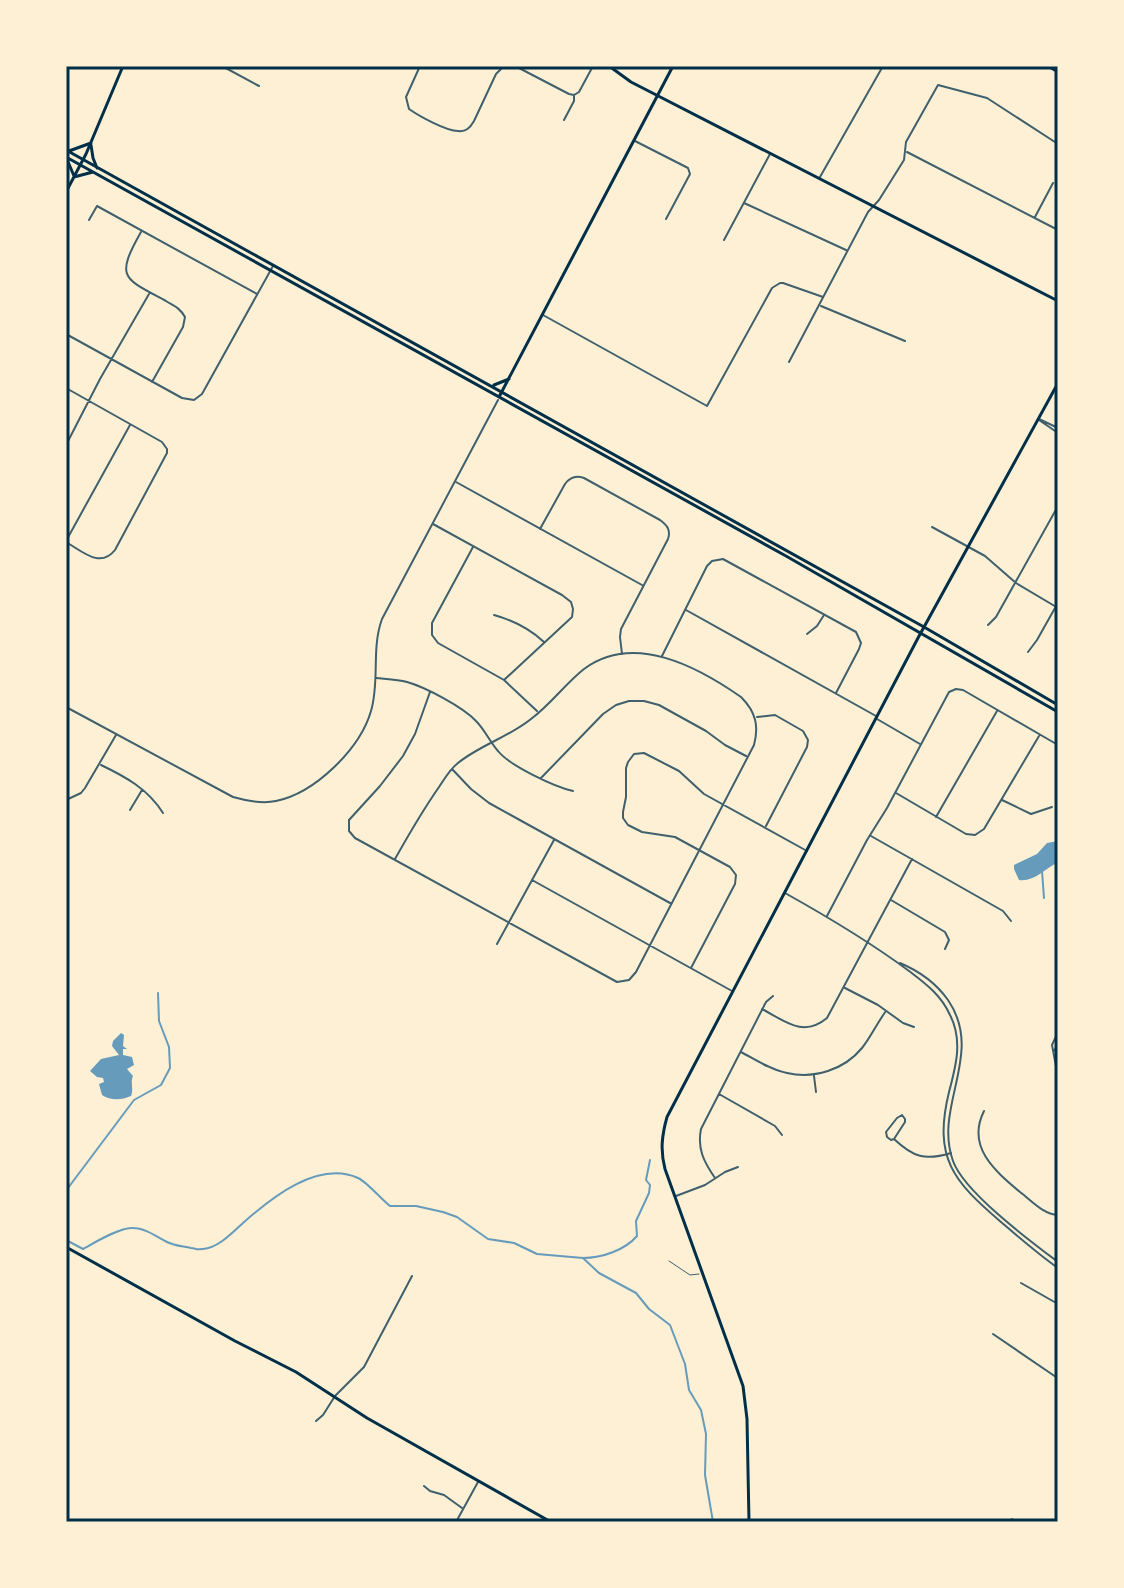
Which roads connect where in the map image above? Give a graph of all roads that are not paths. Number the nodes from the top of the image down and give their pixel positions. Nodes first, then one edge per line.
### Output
1 (123, 66) edge
2 (222, 66) edge
3 (420, 66) edge
4 (510, 66) edge
5 (593, 66) edge
6 (609, 66) edge
7 (673, 66) edge
8 (883, 66) edge
9 (1048, 66) edge
10 (1058, 72) edge
11 (259, 86) dead end
12 (574, 95) junction
13 (658, 95) junction
14 (564, 120) dead end
15 (634, 141) junction
16 (91, 143) junction
17 (1058, 144) edge
18 (68, 150) edge
19 (906, 152) junction
20 (770, 153) junction
21 (66, 157) edge
22 (83, 160) junction
23 (81, 165) junction
24 (97, 168) junction
25 (93, 172) junction
26 (74, 177) junction
27 (819, 178) junction
28 (1053, 183) dead end
29 (66, 192) edge
30 (744, 203) junction
31 (873, 206) junction
32 (1035, 218) junction
33 (666, 219) dead end
34 (89, 220) dead end
35 (141, 230) junction
36 (1058, 230) edge
37 (724, 240) dead end
38 (848, 251) junction
39 (274, 265) junction
40 (270, 270) junction
41 (150, 293) junction
42 (257, 295) junction
43 (824, 298) junction
44 (1058, 301) edge
45 (820, 306) junction
46 (543, 315) junction
47 (66, 334) edge
48 (905, 341) dead end
49 (112, 359) junction
50 (789, 362) dead end
51 (509, 379) junction
52 (152, 382) junction
53 (1058, 383) edge
54 (492, 386) junction
55 (66, 388) edge
56 (502, 392) junction
57 (499, 397) junction
58 (90, 401) junction
59 (1038, 419) junction
60 (131, 424) junction
61 (1058, 428) edge
62 (1058, 433) edge
63 (66, 445) edge
64 (456, 482) junction
65 (1058, 506) edge
66 (433, 523) junction
67 (932, 527) dead end
68 (540, 529) junction
69 (66, 542) edge
70 (474, 546) junction
71 (968, 546) junction
72 (1016, 583) junction
73 (643, 586) junction
74 (1057, 608) edge
75 (685, 610) junction
76 (824, 614) junction
77 (494, 615) dead end
78 (988, 625) dead end
79 (924, 627) junction
80 (921, 633) junction
81 (807, 634) dead end
82 (544, 642) junction
83 (1028, 652) dead end
84 (622, 654) junction
85 (662, 656) junction
86 (375, 678) junction
87 (504, 680) junction
88 (430, 692) junction
89 (836, 693) junction
90 (1058, 705) edge
91 (66, 707) edge
92 (997, 710) junction
93 (1058, 712) edge
94 (538, 713) junction
95 (756, 717) junction
96 (876, 718) junction
97 (116, 735) junction
98 (1039, 735) junction
99 (492, 743) junction
100 (920, 744) junction
101 (1058, 745) edge
102 (748, 757) junction
103 (100, 764) junction
104 (452, 768) junction
105 (541, 778) junction
106 (142, 789) junction
107 (573, 791) dead end
108 (895, 793) junction
109 (66, 800) edge
110 (1002, 800) junction
111 (723, 804) junction
112 (1052, 807) dead end
113 (130, 810) dead end
114 (163, 813) dead end
115 (936, 817) junction
116 (765, 828) junction
117 (870, 835) junction
118 (555, 839) junction
119 (700, 850) junction
120 (807, 851) junction
121 (395, 859) junction
122 (912, 859) junction
123 (532, 880) junction
124 (784, 893) junction
125 (890, 900) junction
126 (671, 903) junction
127 (826, 917) junction
128 (1011, 921) dead end
129 (509, 923) junction
130 (868, 941) junction
131 (497, 944) dead end
132 (650, 945) junction
133 (945, 949) dead end
134 (691, 968) junction
135 (844, 987) junction
136 (733, 991) junction
137 (773, 996) dead end
138 (762, 1009) junction
139 (886, 1011) junction
140 (914, 1027) dead end
141 (1058, 1032) edge
142 (1058, 1045) edge
143 (740, 1052) junction
144 (1054, 1052) junction
145 (814, 1074) junction
146 (1058, 1077) edge
147 (816, 1092) dead end
148 (718, 1093) junction
149 (984, 1111) dead end
150 (782, 1135) dead end
151 (894, 1139) junction
152 (948, 1154) junction
153 (738, 1167) dead end
154 (715, 1178) junction
155 (675, 1196) junction
156 (1058, 1215) edge
157 (66, 1247) edge
158 (669, 1261) dead end
159 (1058, 1262) edge
160 (1058, 1268) edge
161 (701, 1274) junction
162 (412, 1276) dead end
163 (1021, 1283) dead end
164 (1058, 1304) edge
165 (993, 1334) dead end
166 (1057, 1376) edge
167 (335, 1396) junction
168 (316, 1421) dead end
169 (478, 1481) junction
170 (424, 1486) dead end
171 (463, 1508) junction
172 (1012, 1519) dead end
173 (456, 1522) edge
174 (551, 1522) edge
175 (749, 1522) edge
176 (1017, 1522) edge

1 - 16 main road
2 - 11 street
3 - 4 street
4 - 12 street
5 - 12 street
6 - 13 main road
7 - 13 main road
8 - 27 street
9 - 10 main road
12 - 14 street
13 - 15 main road
13 - 20 main road
15 - 33 street
15 - 46 main road
16 - 18 main road
16 - 22 main road
16 - 24 main road
17 - 19 street
18 - 22 main road
19 - 31 street
19 - 32 street
20 - 27 main road
20 - 30 street
21 - 23 main road
21 - 26 main road
22 - 23 main road
22 - 24 main road
23 - 25 main road
23 - 26 main road
24 - 39 main road
25 - 26 main road
25 - 40 main road
26 - 29 main road
27 - 31 main road
28 - 32 street
30 - 37 street
30 - 38 street
31 - 38 street
31 - 44 main road
32 - 36 street
34 - 35 street
35 - 41 street
35 - 42 street
38 - 43 street
39 - 40 street
39 - 54 main road
40 - 42 street
40 - 57 main road
41 - 49 street
41 - 52 street
42 - 52 street
43 - 45 street
43 - 46 street
45 - 48 street
45 - 50 street
46 - 51 main road
47 - 49 street
49 - 52 street
49 - 58 street
51 - 54 main road
51 - 56 main road
53 - 59 main road
54 - 56 main road
55 - 58 street
56 - 57 main road
56 - 79 main road
57 - 64 street
57 - 80 main road
58 - 60 street
58 - 63 street
59 - 61 street
59 - 62 street
59 - 71 main road
60 - 69 street
60 - 69 street
64 - 66 street
64 - 68 street
65 - 72 street
66 - 70 street
66 - 86 street
67 - 71 street
68 - 73 street
68 - 73 street
70 - 82 street
70 - 87 street
71 - 72 street
71 - 79 main road
72 - 74 street
72 - 78 street
73 - 84 street
74 - 83 street
75 - 76 street
75 - 85 street
75 - 89 street
76 - 81 street
76 - 89 street
77 - 82 street
79 - 80 main road
79 - 90 main road
80 - 93 main road
80 - 96 main road
82 - 87 street
84 - 85 street
84 - 94 street
85 - 95 street
86 - 88 street
86 - 97 street
87 - 94 street
88 - 99 street
88 - 121 street
89 - 96 street
91 - 97 street
92 - 98 street
92 - 100 street
92 - 115 street
94 - 99 street
95 - 102 street
95 - 116 street
96 - 100 street
96 - 120 main road
97 - 103 street
98 - 101 street
98 - 110 street
99 - 104 street
99 - 105 street
100 - 108 street
102 - 105 street
102 - 111 street
103 - 106 street
103 - 109 street
104 - 118 street
104 - 121 street
105 - 107 street
106 - 113 street
106 - 114 street
108 - 115 street
108 - 117 street
110 - 112 street
110 - 115 street
111 - 116 street
111 - 119 street
111 - 119 street
116 - 120 street
117 - 122 street
117 - 127 street
118 - 123 street
118 - 126 street
119 - 126 street
119 - 134 street
120 - 124 main road
121 - 129 street
122 - 125 street
122 - 128 street
123 - 129 street
123 - 132 street
124 - 127 street
124 - 136 main road
125 - 130 street
125 - 133 street
126 - 132 street
127 - 130 street
129 - 131 street
129 - 132 street
130 - 135 street
130 - 152 street
132 - 134 street
134 - 136 street
135 - 138 street
135 - 139 street
136 - 155 main road
137 - 138 street
138 - 143 street
139 - 140 street
139 - 145 street
141 - 144 street
142 - 144 street
143 - 145 street
143 - 148 street
144 - 146 street
145 - 147 street
148 - 150 street
148 - 154 street
149 - 156 street
151 - 151 street
151 - 152 street
152 - 159 street
152 - 160 street
153 - 154 street
154 - 155 street
155 - 161 main road
157 - 167 main road
158 - 161 lane
161 - 175 main road
162 - 167 street
163 - 164 street
165 - 166 street
167 - 168 street
167 - 169 main road
169 - 171 street
169 - 174 main road
170 - 171 street
171 - 173 street
172 - 176 street

